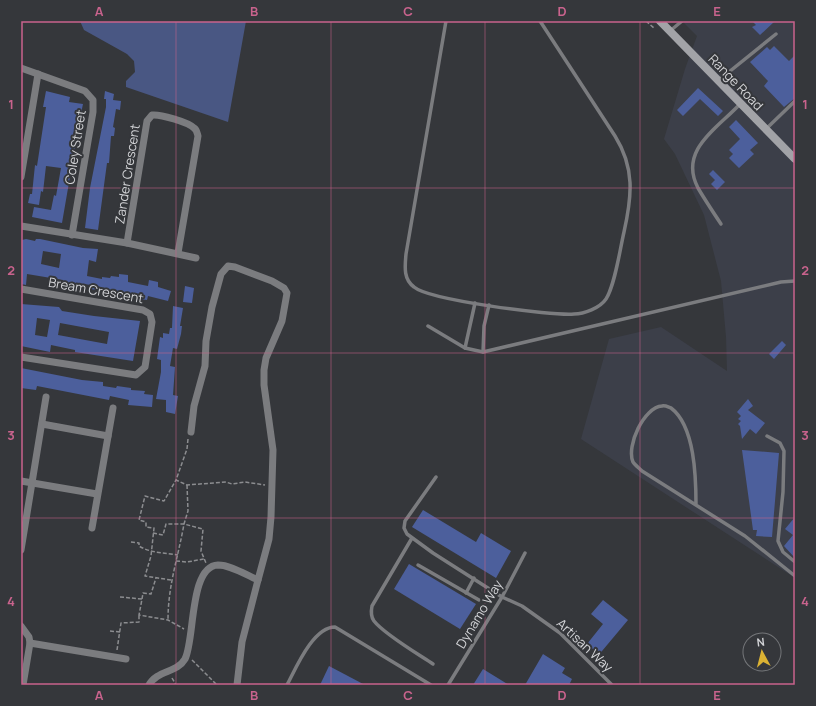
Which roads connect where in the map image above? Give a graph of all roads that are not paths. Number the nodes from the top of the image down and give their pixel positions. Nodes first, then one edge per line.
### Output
1 (446, 21) edge
2 (540, 21) edge
3 (660, 21) edge
4 (682, 21) edge
5 (670, 31) junction
6 (776, 34) dead end
7 (21, 68) edge
8 (38, 74) junction
9 (718, 81) junction
10 (795, 101) edge
11 (741, 103) junction
12 (766, 129) junction
13 (795, 159) edge
14 (21, 177) edge
15 (721, 224) dead end
16 (21, 226) edge
17 (72, 235) junction
18 (127, 243) junction
19 (178, 253) junction
20 (196, 258) dead end
21 (795, 281) edge
22 (21, 290) edge
23 (475, 303) junction
24 (489, 305) junction
25 (428, 326) dead end
26 (465, 348) junction
27 (483, 352) junction
28 (21, 357) edge
29 (46, 397) dead end
30 (113, 408) dead end
31 (42, 424) junction
32 (191, 432) road end
33 (108, 436) junction
34 (767, 436) dead end
35 (436, 477) dead end
36 (21, 481) edge
37 (32, 483) junction
38 (97, 494) junction
39 (696, 505) junction
40 (92, 528) dead end
41 (412, 538) junction
42 (21, 550) edge
43 (525, 553) dead end
44 (795, 562) edge
45 (418, 565) dead end
46 (795, 576) edge
47 (474, 578) junction
48 (258, 580) junction
49 (466, 593) junction
50 (502, 597) junction
51 (479, 600) dead end
52 (21, 626) edge
53 (30, 643) junction
54 (126, 659) dead end
55 (433, 664) dead end
56 (24, 685) edge
57 (149, 685) edge
58 (237, 685) edge
59 (287, 685) edge
60 (431, 685) edge
61 (448, 685) edge
62 (612, 685) edge

1 - 23 lane
2 - 24 lane
3 - 5 main road, Range Road
4 - 5 lane
5 - 9 main road, Range Road
6 - 9 lane
7 - 8 street
8 - 14 street
8 - 17 street, Coley Street
9 - 11 main road, Range Road
10 - 12 lane
11 - 12 main road, Range Road
11 - 15 lane
12 - 13 main road, Range Road
16 - 17 street
17 - 18 street
18 - 19 street
18 - 19 street, Zander Crescent
19 - 20 street
21 - 27 lane
22 - 28 street, Bream Crescent
23 - 24 lane
23 - 26 lane
24 - 27 lane
25 - 26 lane
26 - 27 lane
29 - 31 street
30 - 33 street
31 - 33 street
31 - 37 street
32 - 48 street
33 - 38 street
34 - 44 lane
35 - 41 lane
36 - 37 street
37 - 38 street
37 - 42 street
38 - 40 street
39 - 39 lane
39 - 46 lane
41 - 47 lane, Artisan Way
41 - 55 lane
43 - 50 lane, Dynamo Way
45 - 49 lane
47 - 49 lane
47 - 50 lane, Artisan Way
48 - 57 street
48 - 58 street
49 - 51 lane
50 - 61 lane, Dynamo Way
50 - 62 lane, Artisan Way
52 - 53 street
53 - 54 street
53 - 56 street
59 - 60 lane

